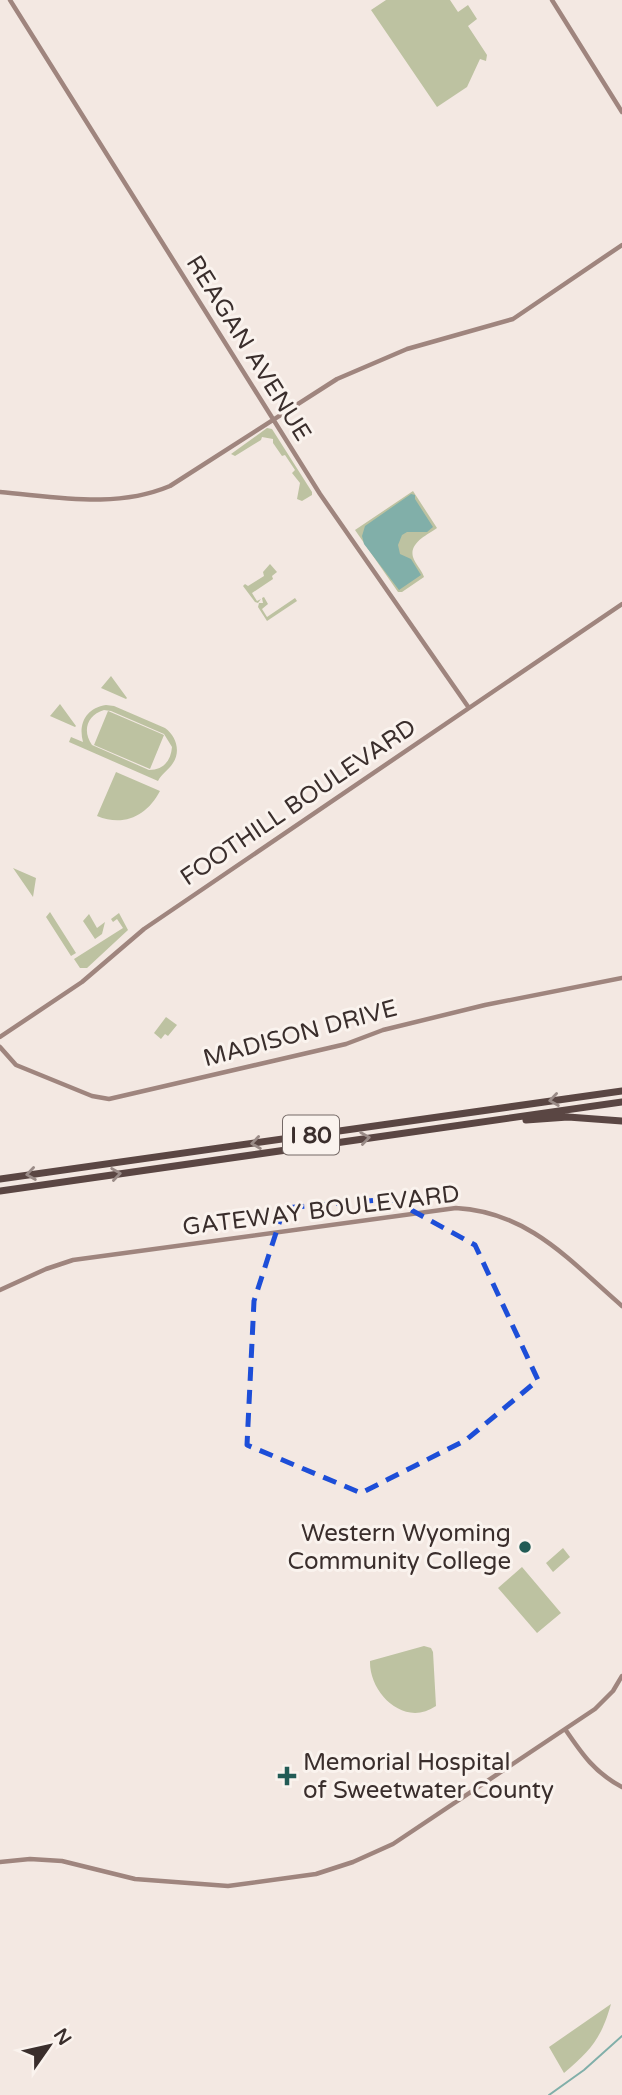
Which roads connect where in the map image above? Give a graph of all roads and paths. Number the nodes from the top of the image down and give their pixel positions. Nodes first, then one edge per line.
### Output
1 (10, 0) edge
2 (552, 0) edge
3 (622, 113) edge
4 (622, 245) edge
5 (272, 419) junction
6 (0, 492) edge
7 (622, 604) edge
8 (469, 708) junction
9 (622, 978) edge
10 (0, 1037) edge
11 (0, 1047) edge
12 (622, 1091) edge
13 (622, 1102) edge
14 (622, 1121) edge
15 (448, 1127) junction
16 (0, 1179) edge
17 (0, 1191) edge
18 (0, 1290) edge
19 (622, 1306) edge
20 (622, 1676) edge
21 (565, 1729) junction
22 (622, 1787) edge
23 (0, 1862) edge

1 - 5 street, REAGAN AVENUE
2 - 3 street
4 - 5 street
5 - 6 street
5 - 8 street, REAGAN AVENUE
7 - 8 street, FOOTHILL BOULEVARD
8 - 10 street, FOOTHILL BOULEVARD
9 - 11 street, MADISON DRIVE
12 -> 16 highway, I 80
13 - 15 highway, I 80
14 - 15 highway, I 80
17 -> 15 highway, I 80
18 - 19 street, GATEWAY BOULEVARD
20 - 21 street
21 - 22 street
21 - 23 street

